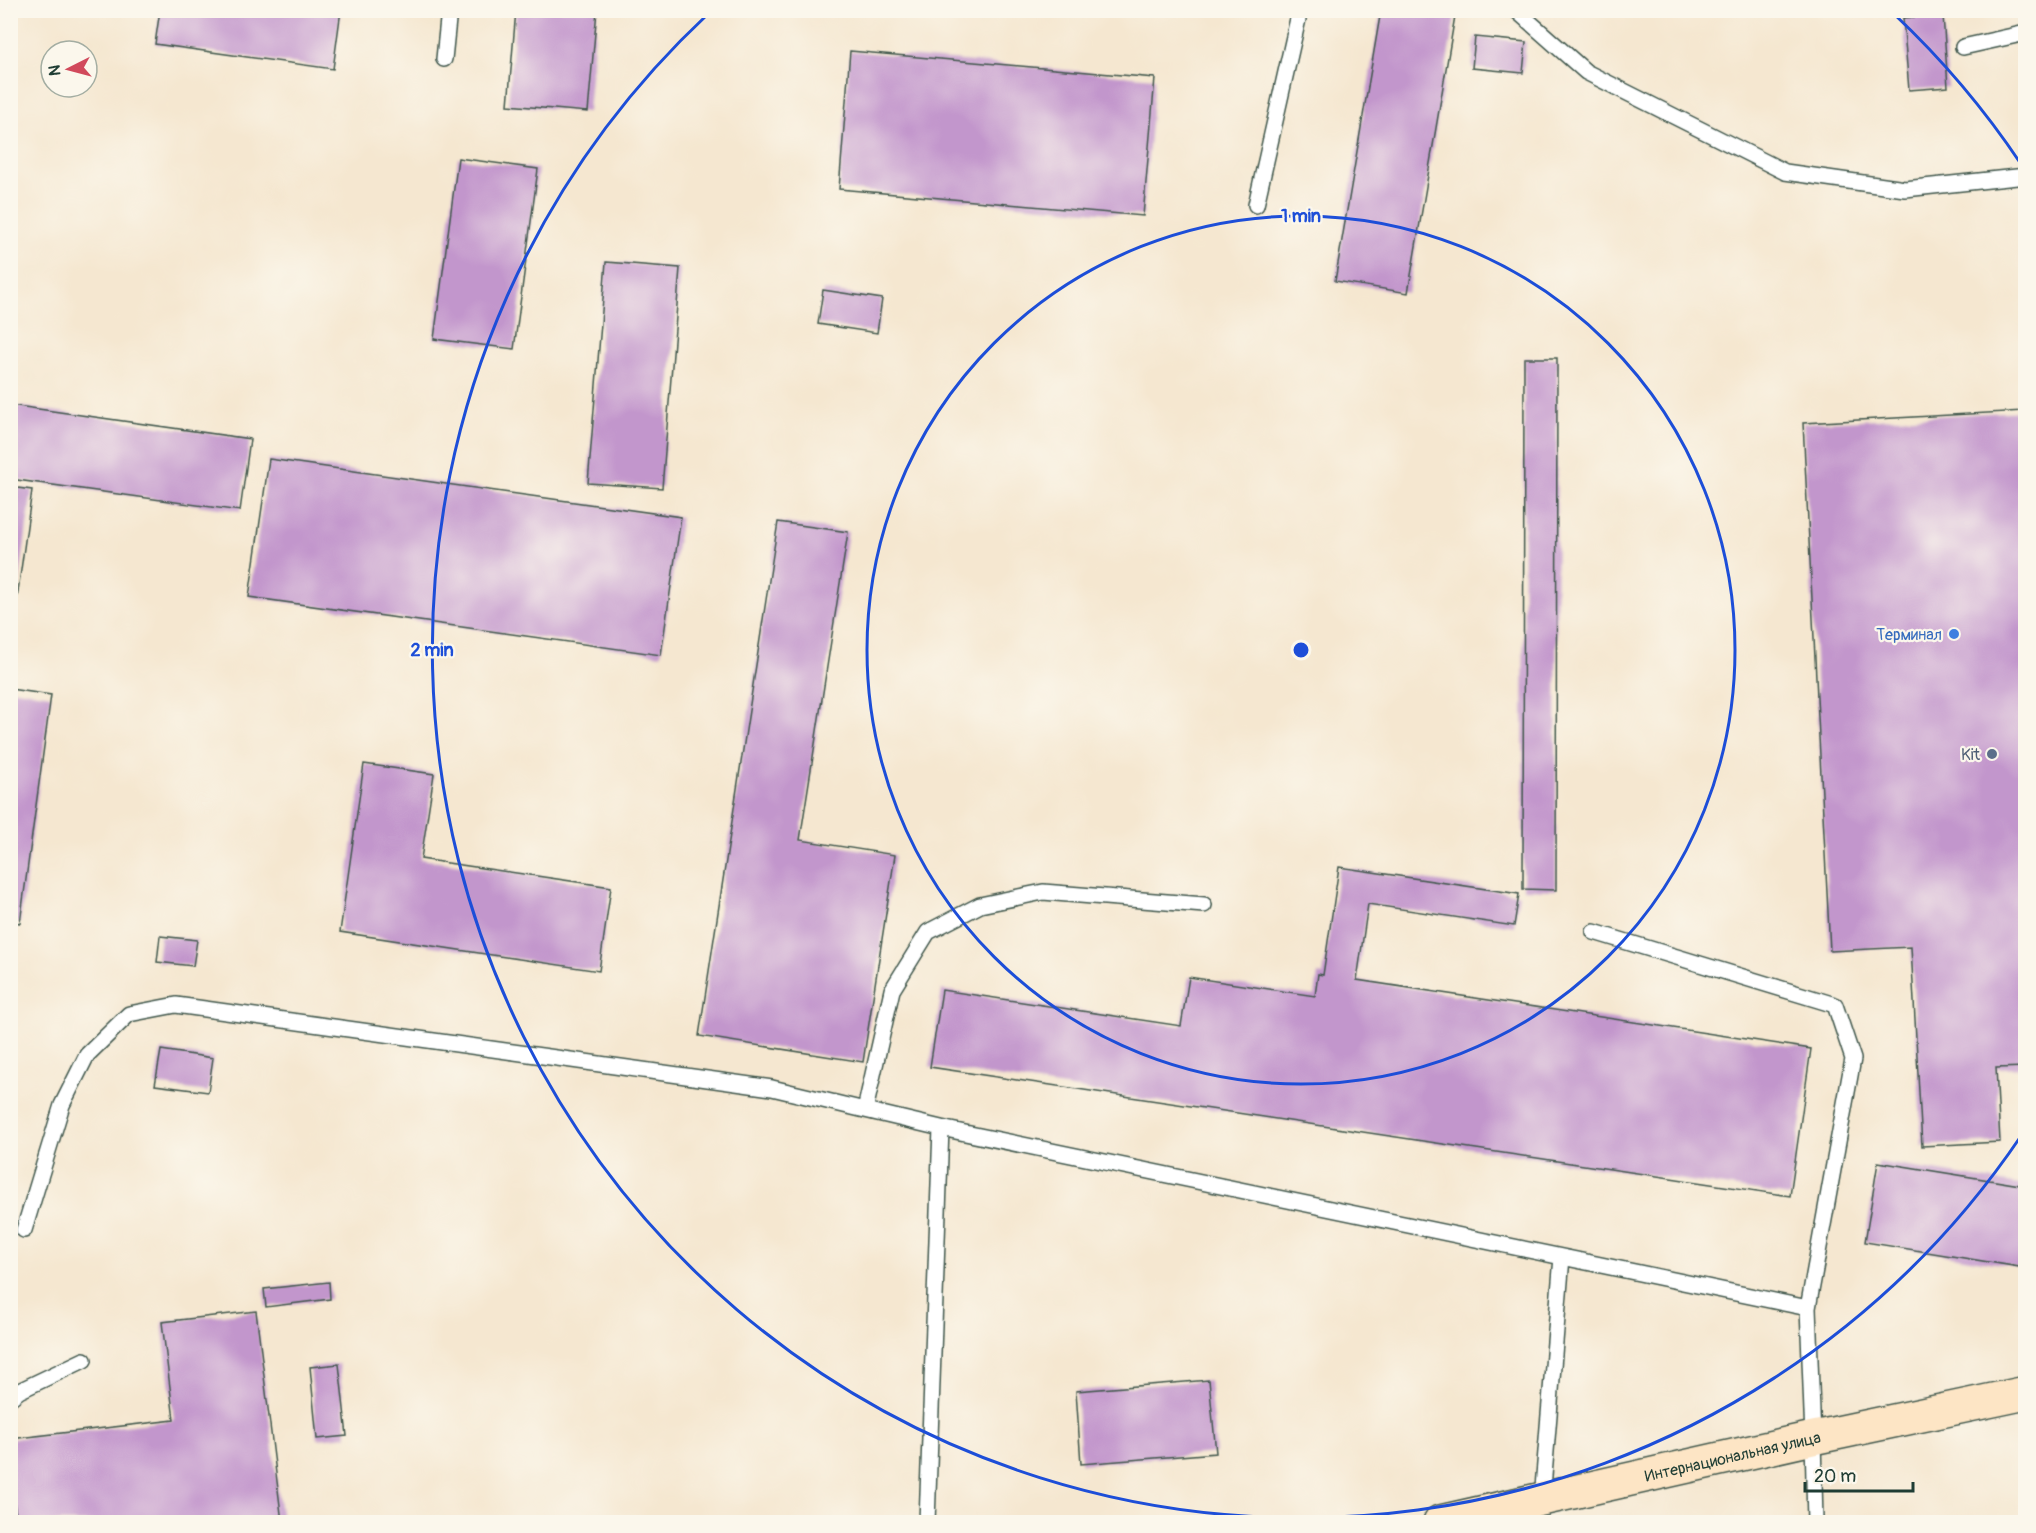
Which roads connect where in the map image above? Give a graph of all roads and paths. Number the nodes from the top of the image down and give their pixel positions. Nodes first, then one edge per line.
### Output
1 (449, 10) edge
2 (1300, 10) edge
3 (1516, 10) edge
4 (2025, 33) edge
5 (1963, 47) dead end
6 (444, 58) dead end
7 (2025, 176) edge
8 (1256, 205) dead end
9 (1204, 905) dead end
10 (1594, 932) dead end
11 (865, 1110) junction
12 (941, 1128) junction
13 (24, 1230) dead end
14 (1562, 1257) junction
15 (1808, 1308) junction
16 (84, 1360) dead end
17 (2025, 1393) edge
18 (10, 1398) edge
19 (1814, 1438) junction
20 (1542, 1500) junction
21 (927, 1522) edge
22 (1440, 1522) edge
23 (1815, 1522) edge

1 - 6 lane
2 - 8 lane
3 - 7 lane
4 - 5 lane
9 - 11 lane
10 - 15 lane
11 - 12 lane
11 - 13 lane
12 - 14 lane
12 - 21 lane
14 - 15 lane
14 - 20 lane
15 - 19 lane
16 - 18 lane
17 - 19 street, Интернациональная улица
19 - 20 street, Интернациональная улица
19 - 23 lane
20 - 22 street, Интернациональная улица

